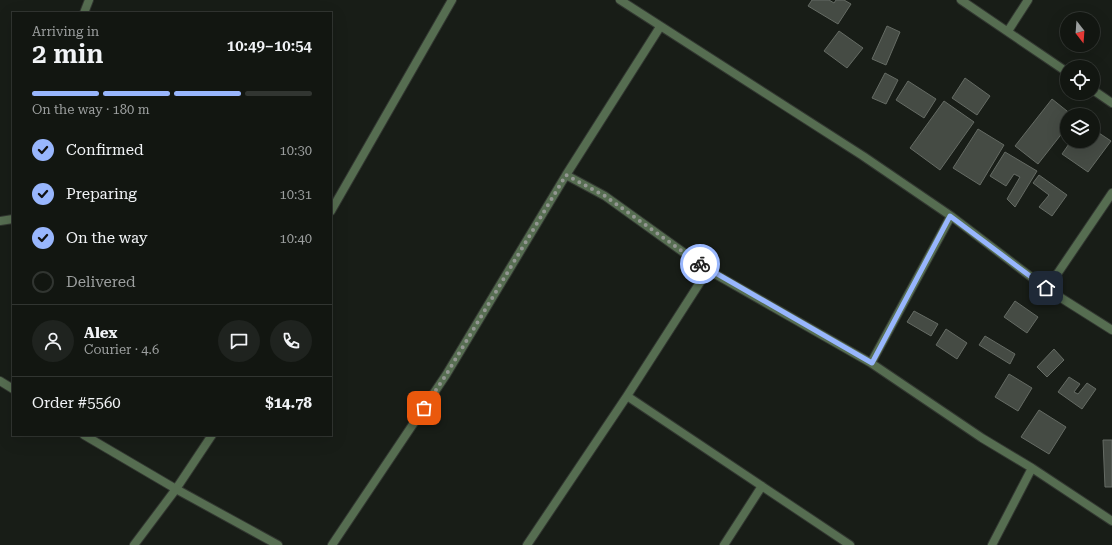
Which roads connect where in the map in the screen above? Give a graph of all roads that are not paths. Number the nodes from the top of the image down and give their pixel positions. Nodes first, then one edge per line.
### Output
1 (89, 0) edge
2 (452, 0) edge
3 (620, 0) edge
4 (961, 0) edge
5 (1028, 0) edge
6 (84, 12) edge
7 (660, 27) junction
8 (1008, 31) junction
9 (1060, 67) edge
10 (1100, 95) edge
11 (1112, 103) edge
12 (566, 175) junction
13 (1112, 193) edge
14 (332, 209) edge
15 (950, 216) junction
16 (12, 219) edge
17 (0, 221) edge
18 (708, 270) junction
19 (1046, 288) junction
20 (1112, 330) edge
21 (872, 363) junction
22 (0, 381) edge
23 (12, 387) edge
24 (627, 396) junction
25 (86, 436) edge
26 (211, 436) edge
27 (1032, 468) junction
28 (762, 486) junction
29 (176, 489) junction
30 (1112, 521) edge
31 (134, 545) edge
32 (278, 545) edge
33 (332, 545) edge
34 (527, 545) edge
35 (724, 545) edge
36 (850, 545) edge
37 (992, 545) edge

1 - 6 street
2 - 14 street
3 - 7 street
4 - 8 street
5 - 8 street
7 - 12 street
7 - 15 street
8 - 9 street
10 - 11 street
12 - 18 street
12 - 33 street
13 - 19 street
15 - 19 street
15 - 21 street
16 - 17 street
18 - 21 street
18 - 24 street
19 - 20 street
21 - 27 street
22 - 23 street
24 - 28 street
24 - 34 street
25 - 29 street
26 - 29 street
27 - 30 street
27 - 37 street
28 - 35 street
28 - 36 street
29 - 31 street
29 - 32 street

